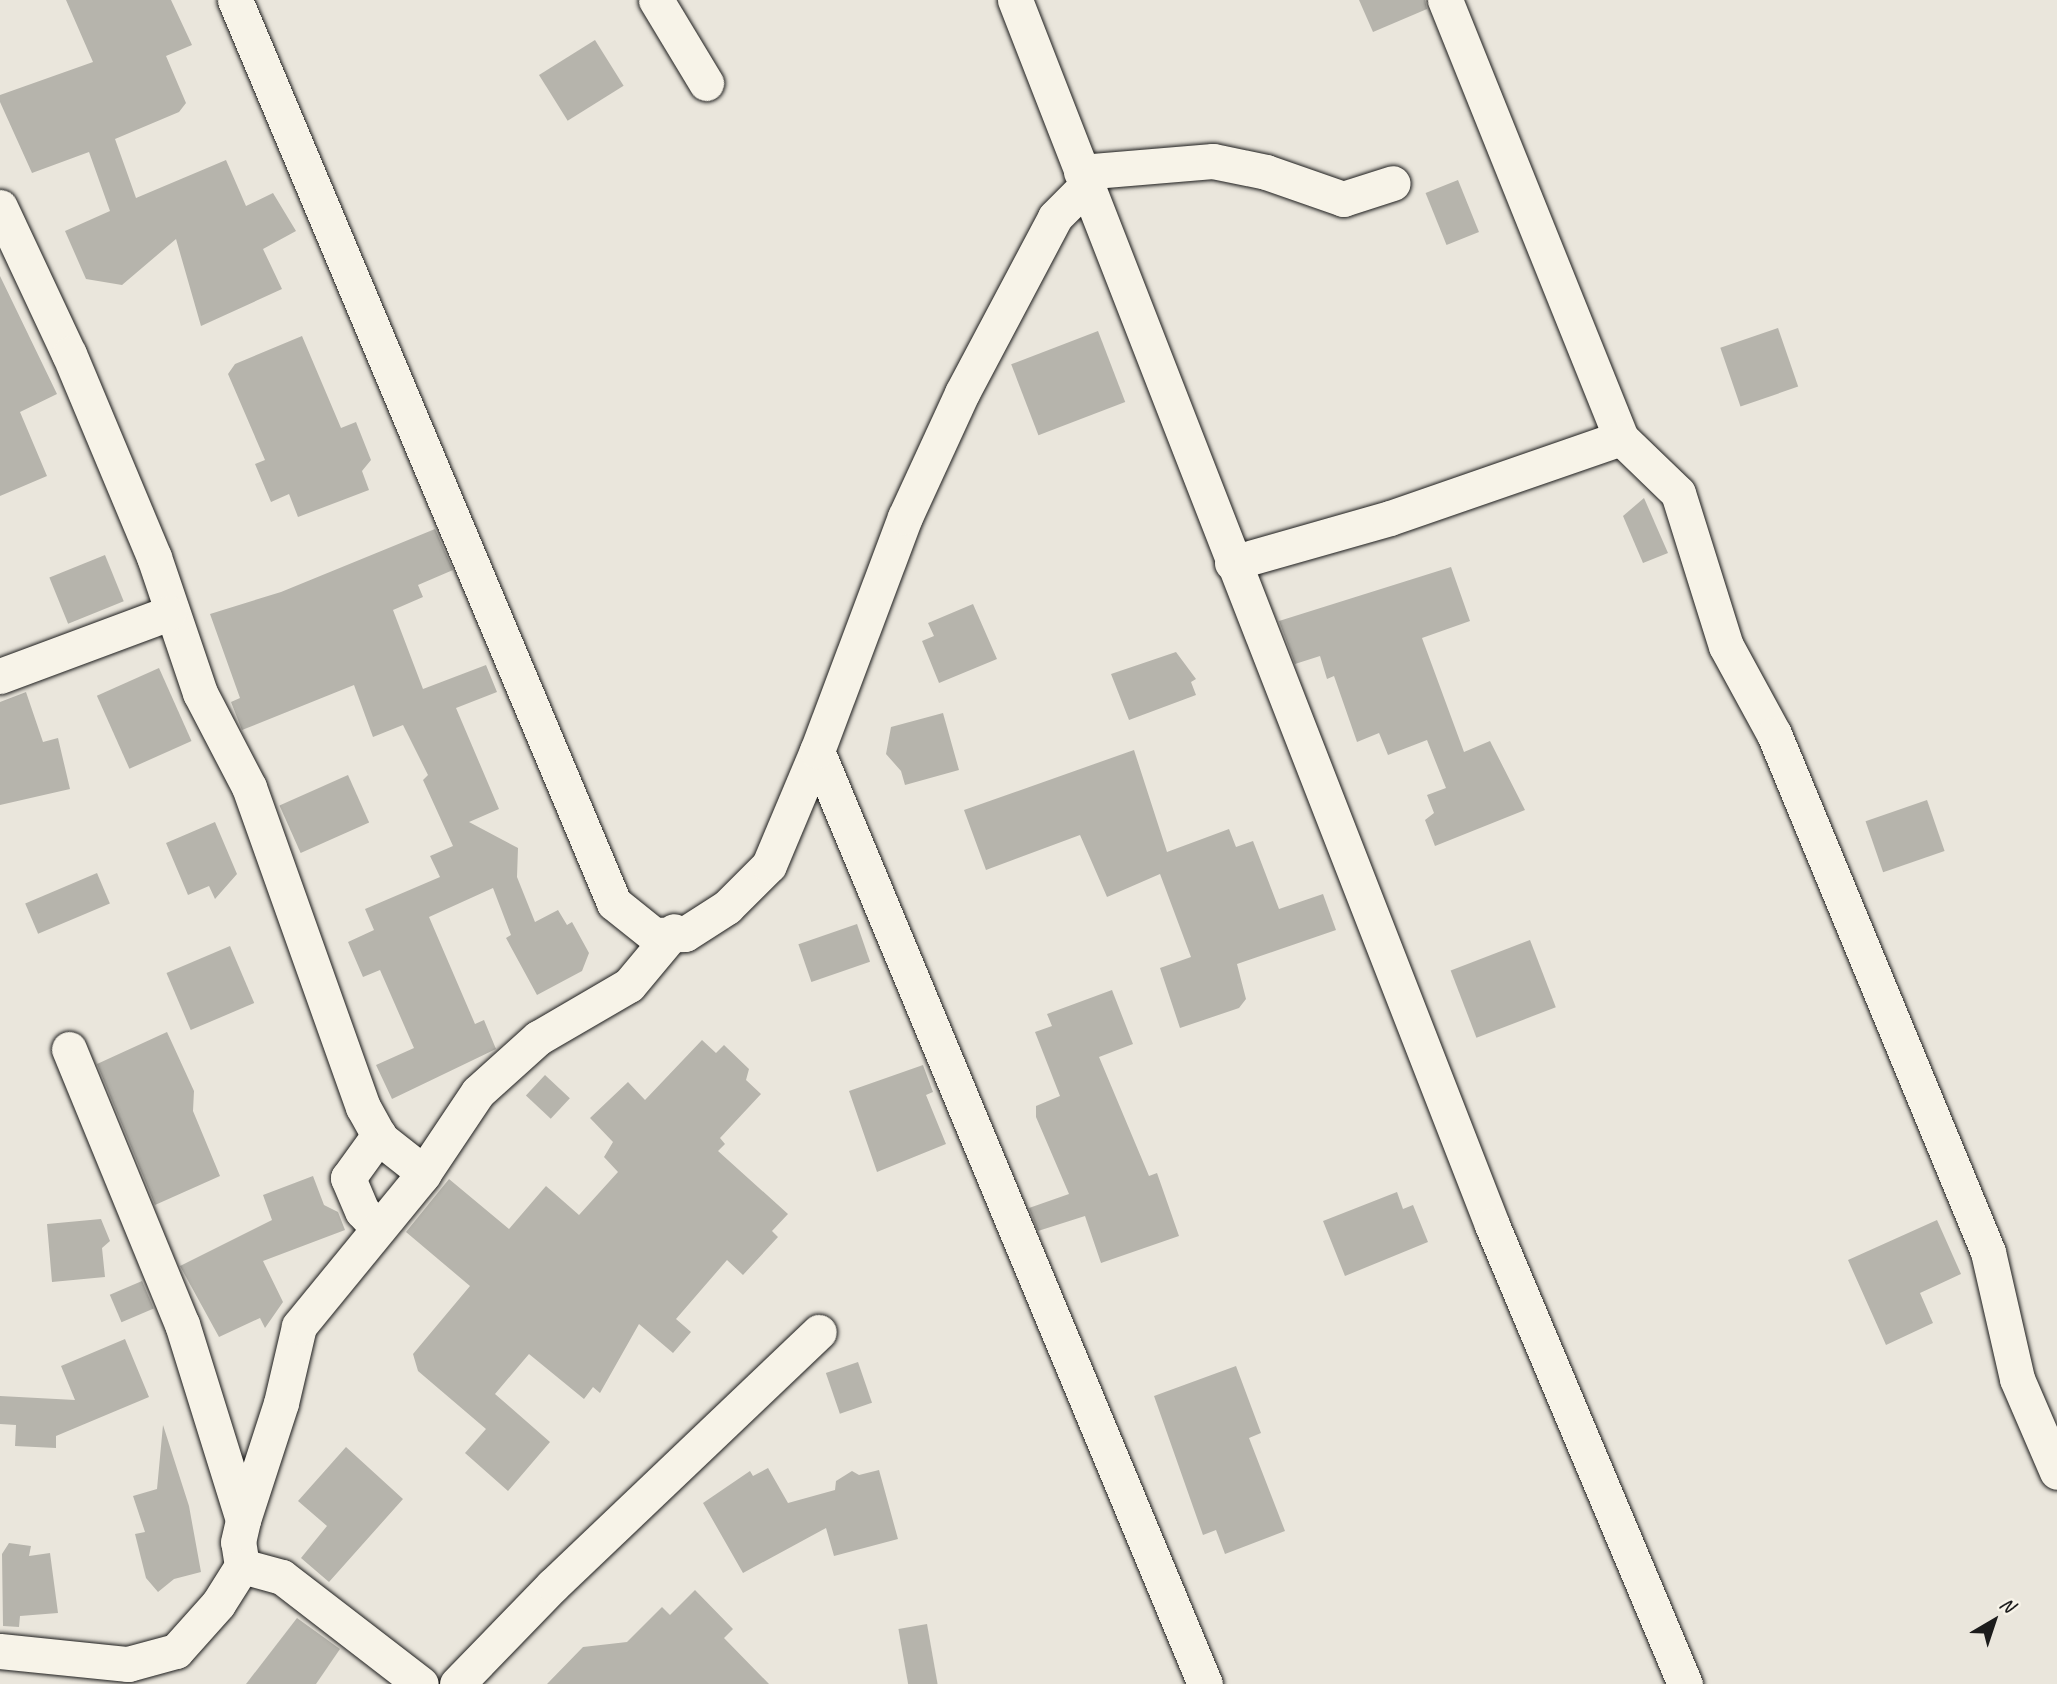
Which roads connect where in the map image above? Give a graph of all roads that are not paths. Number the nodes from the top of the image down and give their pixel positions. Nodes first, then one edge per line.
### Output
1 (235, 0) edge
2 (656, 0) edge
3 (1015, 0) edge
4 (1445, 0) edge
5 (706, 83) dead end
6 (1083, 179) junction
7 (1393, 183) dead end
8 (0, 207) edge
9 (1620, 438) junction
10 (1232, 563) junction
11 (169, 613) junction
12 (0, 676) edge
13 (817, 751) junction
14 (674, 931) junction
15 (69, 1049) dead end
16 (379, 1135) junction
17 (424, 1173) junction
18 (378, 1228) junction
19 (819, 1332) dead end
20 (2057, 1472) edge
21 (243, 1520) junction
22 (242, 1566) junction
23 (0, 1651) edge
24 (421, 1684) edge
25 (457, 1684) edge
26 (1205, 1684) edge
27 (1685, 1684) edge

1 - 14 street
2 - 5 street
3 - 6 street
4 - 9 street
6 - 7 street
6 - 10 street
6 - 13 street
8 - 11 street
9 - 10 street
9 - 20 street
10 - 27 street
11 - 12 street
11 - 16 street
13 - 14 street
13 - 26 street
14 - 17 street
15 - 21 street
16 - 17 street
16 - 18 street
17 - 18 street
18 - 21 street
19 - 25 street
21 - 22 street
22 - 23 street
22 - 24 street

